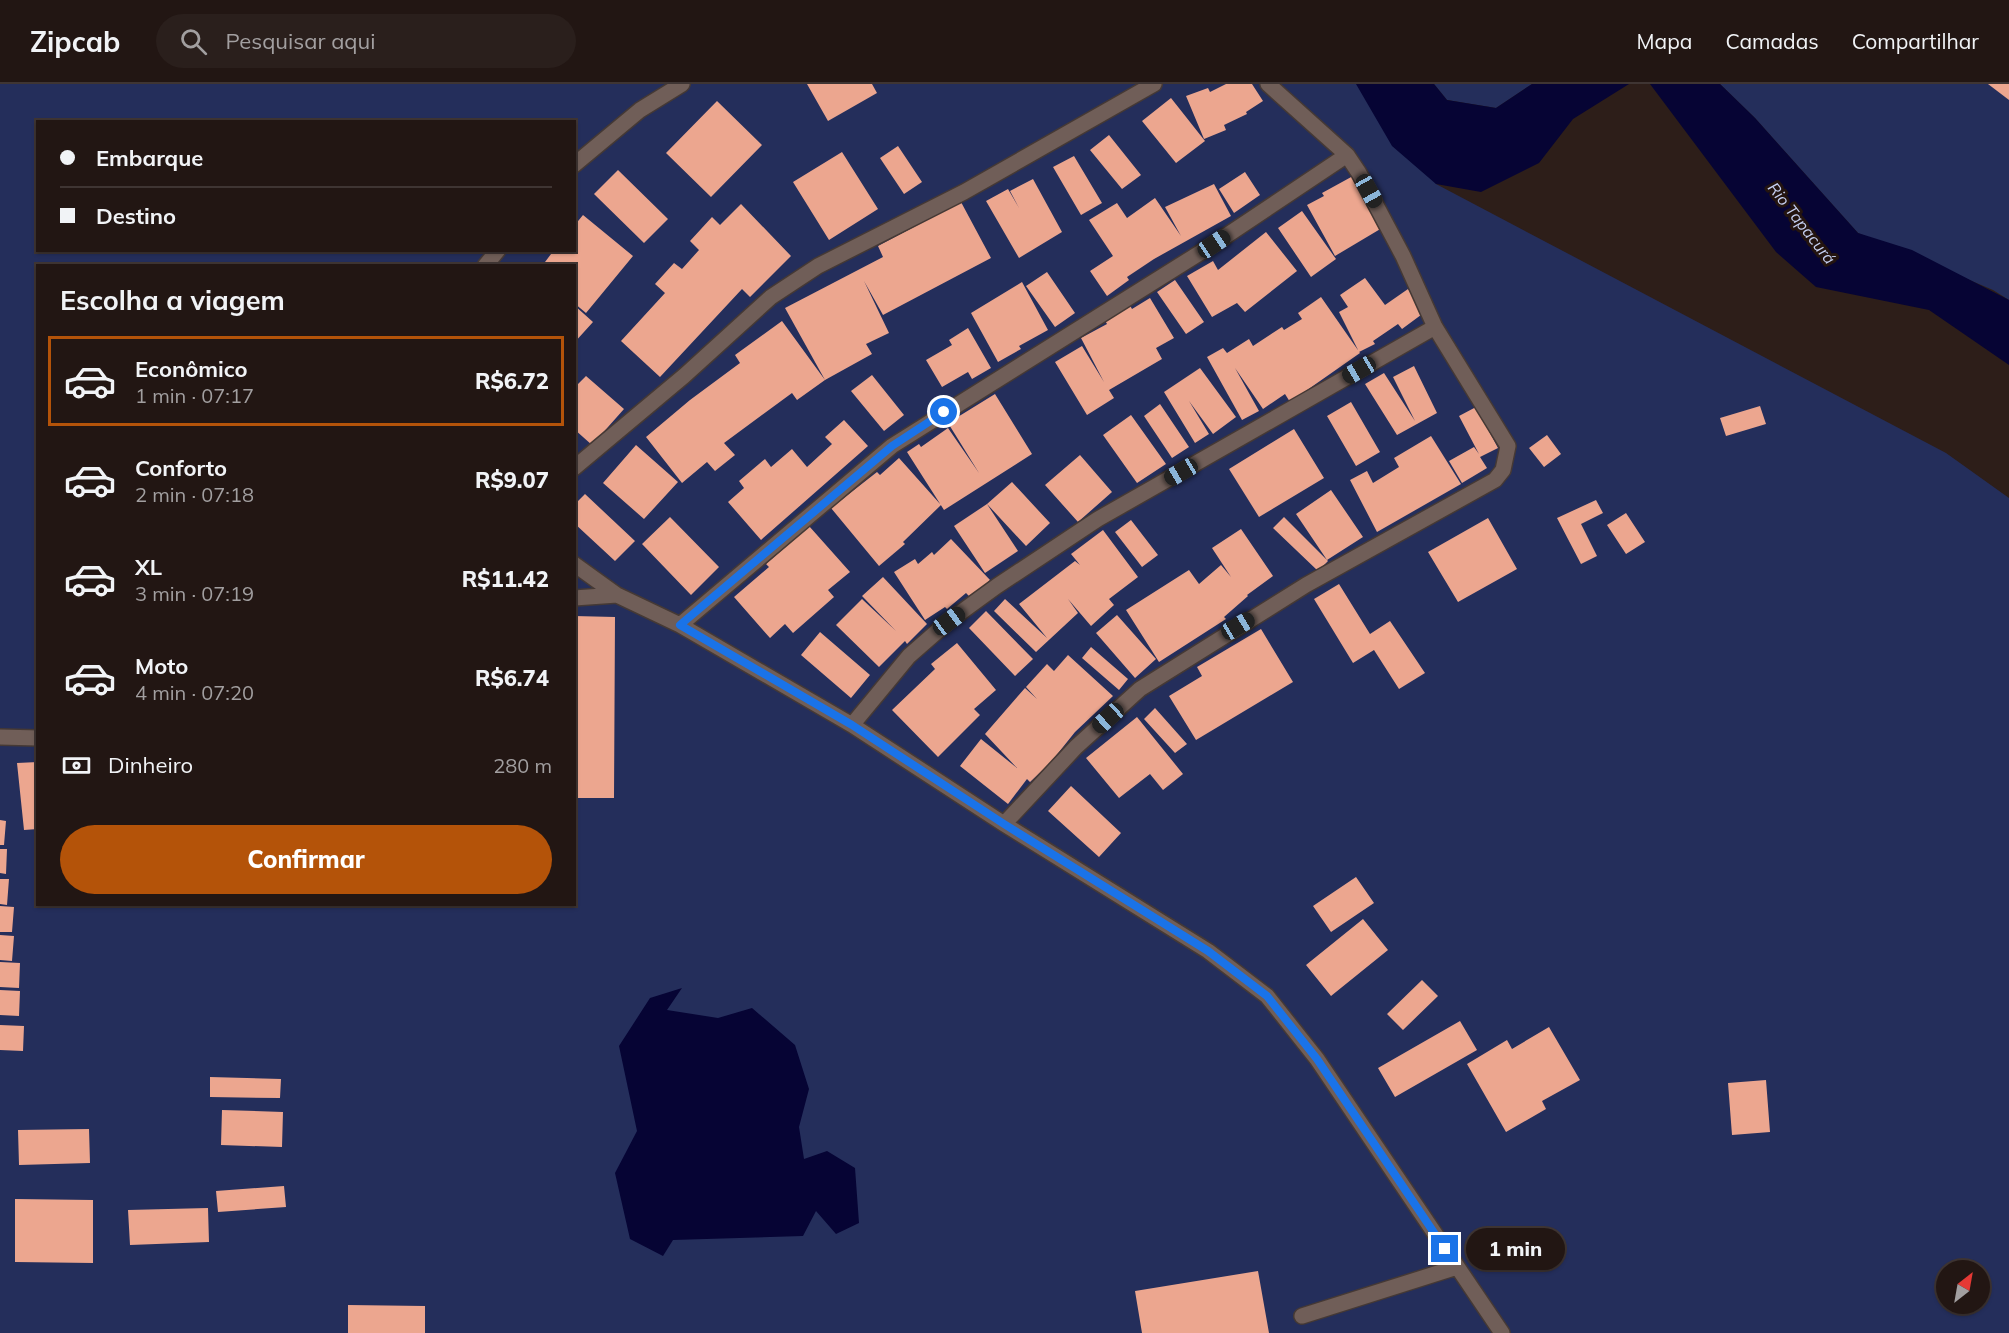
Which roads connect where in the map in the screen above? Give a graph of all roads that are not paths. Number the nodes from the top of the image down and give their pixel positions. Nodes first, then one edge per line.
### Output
1 (682, 84) edge
2 (1154, 84) edge
3 (1268, 84) edge
4 (1347, 155) junction
5 (576, 163) edge
6 (496, 252) edge
7 (487, 264) edge
8 (1435, 327) junction
9 (576, 466) edge
10 (576, 565) edge
11 (617, 595) junction
12 (576, 598) edge
13 (680, 625) junction
14 (852, 725) junction
15 (0, 737) edge
16 (36, 738) edge
17 (1004, 824) junction
18 (1457, 1267) junction
19 (1302, 1316) dead end
20 (1502, 1333) edge

1 - 5 street
2 - 9 street
3 - 4 street
4 - 8 street
4 - 13 street
6 - 7 street
8 - 14 street
8 - 17 street
10 - 11 street
11 - 12 street
11 - 13 street
13 - 14 street
14 - 17 street
15 - 16 street
17 - 18 street
18 - 19 street
18 - 20 street

